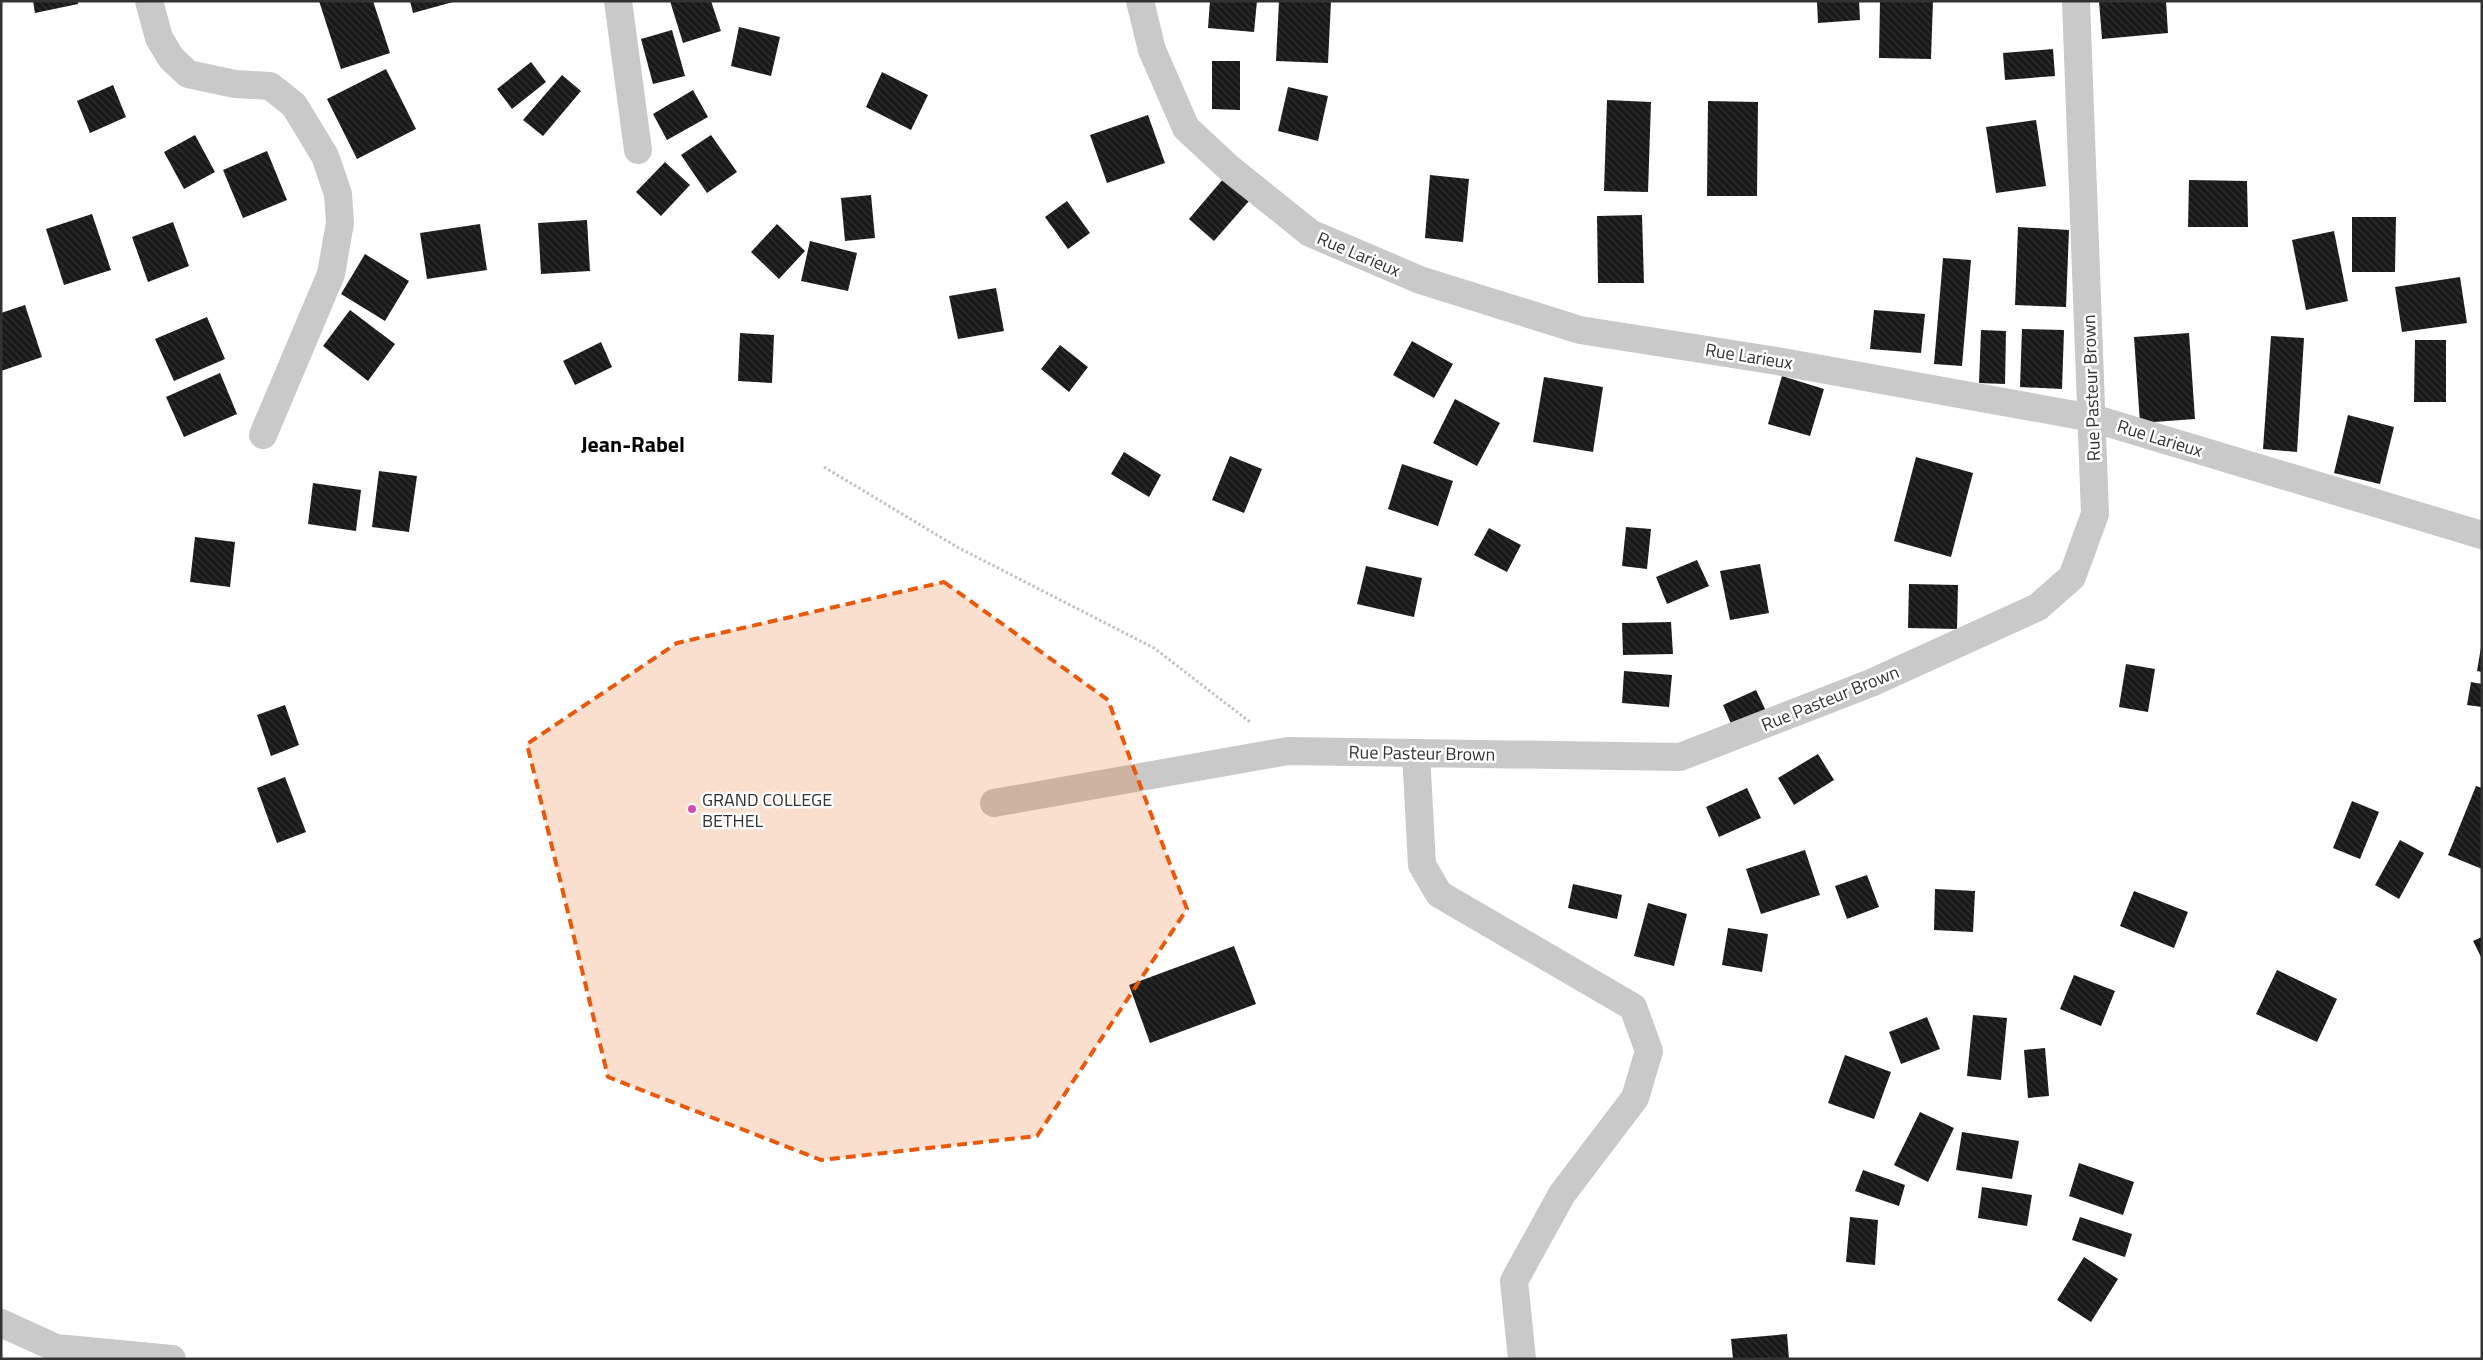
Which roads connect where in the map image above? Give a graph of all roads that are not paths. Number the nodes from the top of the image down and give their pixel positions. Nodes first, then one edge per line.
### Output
1 (149, 1) edge
2 (618, 1) edge
3 (1140, 1) edge
4 (2076, 1) edge
5 (638, 150) dead end
6 (2092, 418) junction
7 (263, 435) dead end
8 (2482, 535) edge
9 (1416, 753) junction
10 (994, 803) dead end
11 (1, 1323) edge
12 (172, 1359) edge
13 (1522, 1359) edge

1 - 7 street
2 - 5 street
3 - 6 street, Rue Larieux
4 - 6 street, Rue Pasteur Brown
6 - 8 street, Rue Larieux
6 - 9 street, Rue Pasteur Brown
9 - 10 street, Rue Pasteur Brown
9 - 13 street
11 - 12 street

